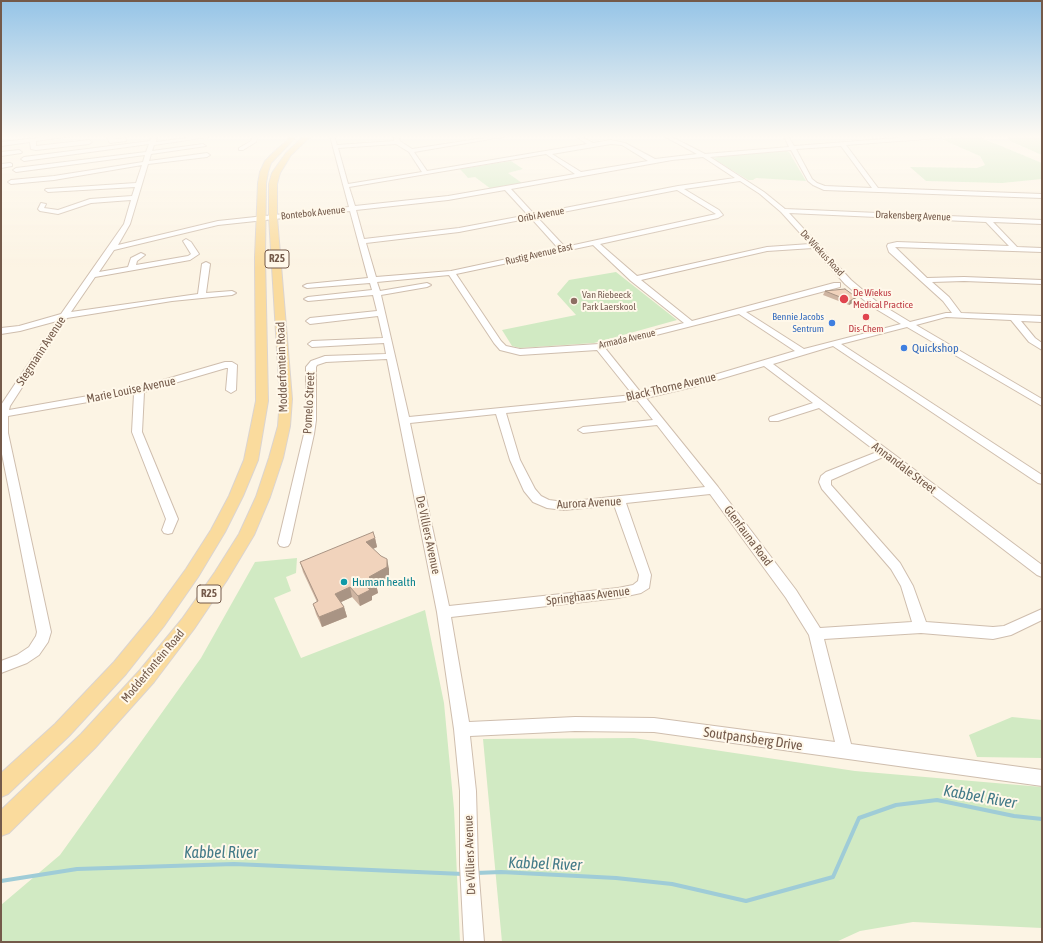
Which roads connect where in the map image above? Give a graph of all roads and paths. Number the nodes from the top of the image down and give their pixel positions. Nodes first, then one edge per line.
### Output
1 (24, 180) edge
2 (114, 180) edge
3 (141, 180) edge
4 (263, 180) edge
5 (274, 180) edge
6 (344, 180) edge
7 (383, 180) edge
8 (553, 180) edge
9 (735, 180) edge
10 (743, 180) edge
11 (810, 180) edge
12 (869, 180) edge
13 (11, 182) dead end
14 (140, 185) junction
15 (112, 186) junction
16 (346, 186) junction
17 (507, 188) junction
18 (678, 188) junction
19 (48, 190) dead end
20 (877, 191) junction
21 (1042, 196) edge
22 (136, 198) junction
23 (43, 204) dead end
24 (353, 209) junction
25 (783, 211) junction
26 (534, 216) junction
27 (267, 218) junction
28 (988, 220) junction
29 (1042, 222) edge
30 (362, 240) junction
31 (186, 241) dead end
32 (594, 242) junction
33 (814, 246) junction
34 (112, 248) junction
35 (562, 248) junction
36 (1015, 249) junction
37 (1042, 250) edge
38 (141, 255) dead end
39 (206, 264) dead end
40 (131, 268) junction
41 (451, 273) junction
42 (94, 275) junction
43 (634, 279) junction
44 (373, 280) junction
45 (926, 280) junction
46 (1042, 282) edge
47 (428, 285) dead end
48 (837, 285) dead end
49 (307, 286) dead end
50 (232, 293) dead end
51 (376, 293) junction
52 (202, 296) junction
53 (308, 299) dead end
54 (740, 311) junction
55 (382, 313) junction
56 (958, 314) junction
57 (64, 316) junction
58 (1014, 318) junction
59 (1042, 319) edge
60 (310, 321) dead end
61 (689, 323) junction
62 (908, 325) junction
63 (1, 331) edge
64 (387, 340) junction
65 (834, 343) junction
66 (312, 344) dead end
67 (599, 347) junction
68 (1042, 347) edge
69 (802, 352) junction
70 (391, 356) junction
71 (766, 362) junction
72 (139, 390) junction
73 (231, 390) dead end
74 (640, 397) junction
75 (1042, 403) edge
76 (821, 404) junction
77 (500, 412) junction
78 (3, 414) junction
79 (774, 419) dead end
80 (405, 420) junction
81 (660, 422) junction
82 (583, 430) dead end
83 (884, 453) junction
84 (1042, 480) edge
85 (714, 490) junction
86 (619, 501) junction
87 (168, 530) dead end
88 (284, 543) dead end
89 (1042, 572) edge
90 (444, 612) junction
91 (1042, 614) edge
92 (921, 627) junction
93 (816, 634) junction
94 (1, 667) edge
95 (462, 729) junction
96 (844, 751) junction
97 (1042, 778) edge
98 (1, 787) edge
99 (1, 824) edge
100 (474, 942) edge

1 - 13 street
2 - 15 street
3 - 14 street, Stegmann Avenue
4 - 27 main road, Modderfontein Road / R25
5 - 27 main road, Modderfontein Road / R25
6 - 16 street, De Villiers Avenue
7 - 16 street
8 - 17 street, Bontebok Avenue
9 - 18 street, Oribi Avenue
10 - 25 street, De Wiekus Road
11 - 20 street
12 - 20 street
14 - 15 street
14 - 22 street, Stegmann Avenue
15 - 19 street
16 - 24 street, De Villiers Avenue
17 - 24 street, Bontebok Avenue
17 - 26 street
18 - 26 street, Oribi Avenue
18 - 32 street, Rustig Avenue East
20 - 21 street
22 - 23 street
22 - 34 street, Stegmann Avenue
24 - 27 street, Bontebok Avenue
24 - 30 street, De Villiers Avenue
25 - 28 street, Drakensberg Avenue
25 - 33 street, De Wiekus Road
26 - 30 street, Oribi Avenue
26 - 35 street
27 - 34 street, Bontebok Avenue
27 - 98 main road, Modderfontein Road / R25
27 - 99 main road, Modderfontein Road / R25
28 - 29 street, Drakensberg Avenue
28 - 36 street
30 - 44 street, De Villiers Avenue
31 - 40 street
32 - 35 street, Rustig Avenue East
32 - 43 street
33 - 43 street
33 - 62 street, De Wiekus Road
34 - 42 street, Stegmann Avenue
35 - 41 street, Rustig Avenue East
36 - 37 street
36 - 45 street
38 - 40 street
39 - 52 street
40 - 42 street
41 - 44 street, Rustig Avenue East
41 - 67 street, Armada Avenue
42 - 57 street, Stegmann Avenue
43 - 61 street
44 - 49 street, Rustig Avenue East
44 - 51 street, De Villiers Avenue
45 - 46 street
45 - 56 street
47 - 51 street
48 - 54 street, Armada Avenue
50 - 52 street
51 - 53 street
51 - 55 street, De Villiers Avenue
52 - 57 street
54 - 61 street, Armada Avenue
54 - 69 street
55 - 60 street
55 - 64 street, De Villiers Avenue
56 - 58 street, Black Thorne Avenue
56 - 62 street, Black Thorne Avenue
57 - 63 street
57 - 78 street, Stegmann Avenue
58 - 59 street, Black Thorne Avenue
58 - 68 street
61 - 67 street, Armada Avenue
62 - 65 street, Black Thorne Avenue
62 - 75 street, De Wiekus Road
64 - 66 street
64 - 70 street, De Villiers Avenue
65 - 69 street, Black Thorne Avenue
65 - 84 street
67 - 74 street, Glenfauna Road
69 - 71 street, Black Thorne Avenue
70 - 80 street, De Villiers Avenue
70 - 88 street, Pomelo Street
71 - 74 street, Black Thorne Avenue
71 - 76 street, Annandale Street
72 - 73 street, Marie Louise Avenue
72 - 78 street, Marie Louise Avenue
72 - 87 street
74 - 77 street, Black Thorne Avenue
74 - 81 street, Glenfauna Road
76 - 79 street
76 - 83 street, Annandale Street
77 - 80 street, Black Thorne Avenue
77 - 86 street, Aurora Avenue
78 - 94 street, Stegmann Avenue
80 - 90 street, De Villiers Avenue
81 - 82 street
81 - 85 street, Glenfauna Road
83 - 89 street, Annandale Street
83 - 92 street
85 - 86 street, Aurora Avenue
85 - 93 street, Glenfauna Road
86 - 90 street, Springhaas Avenue
90 - 95 street, De Villiers Avenue
91 - 92 street
92 - 93 street
93 - 96 street, Glenfauna Road
95 - 96 street, Soutpansberg Drive
95 - 100 street, De Villiers Avenue
96 - 97 street, Soutpansberg Drive

